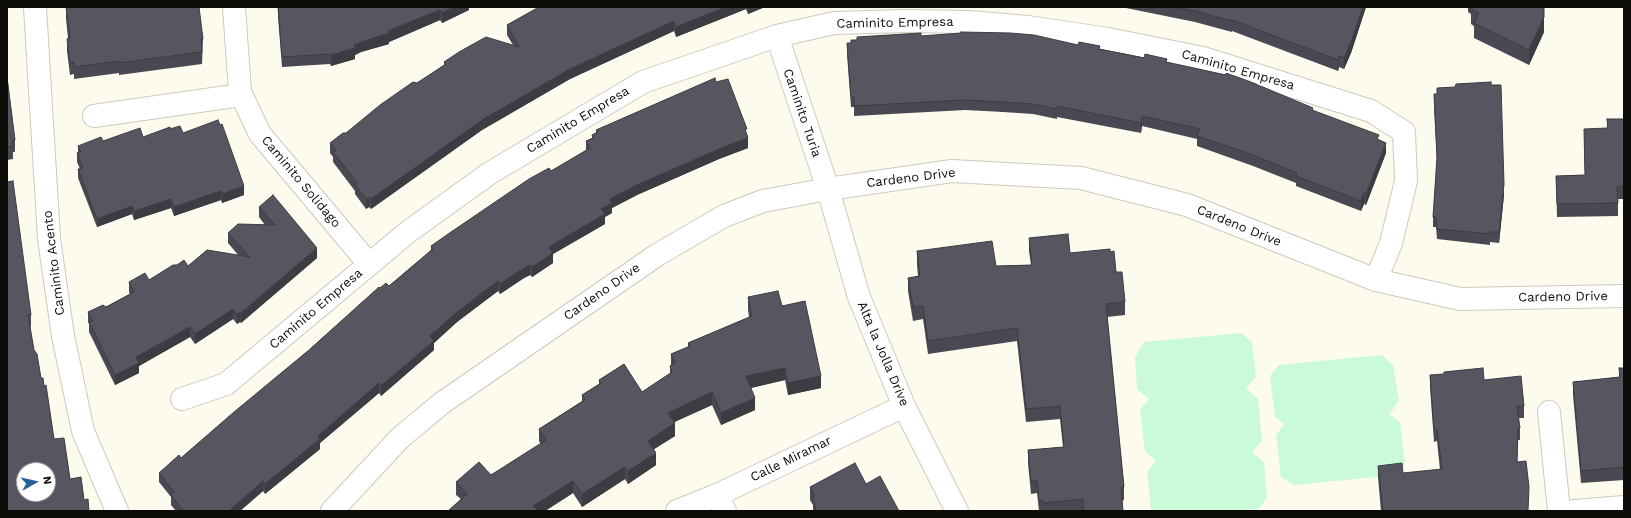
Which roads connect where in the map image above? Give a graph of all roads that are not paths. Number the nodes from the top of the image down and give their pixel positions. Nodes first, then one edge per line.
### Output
1 (35, 7) edge
2 (234, 7) edge
3 (907, 14) edge
4 (777, 36) junction
5 (241, 95) junction
6 (94, 116) dead end
7 (828, 189) junction
8 (369, 264) junction
9 (1376, 280) junction
10 (1624, 296) edge
11 (182, 399) dead end
12 (904, 406) junction
13 (1549, 412) dead end
14 (721, 503) edge
15 (1624, 507) edge
16 (117, 511) edge
17 (332, 511) edge
18 (677, 511) edge
19 (957, 511) edge
20 (1559, 511) edge
21 (1574, 511) edge

1 - 16 street, Caminito Acento
2 - 5 street, Caminito Solidago
3 - 4 street, Caminito Empresa
3 - 9 street, Caminito Empresa
4 - 7 street, Caminito Turia
4 - 8 street, Caminito Empresa
5 - 6 street
5 - 8 street, Caminito Solidago
7 - 9 street, Cardeno Drive
7 - 12 street, Alta la Jolla Drive
7 - 17 street, Cardeno Drive
8 - 11 street, Caminito Empresa
9 - 10 street, Cardeno Drive
12 - 14 street, Calle Miramar
12 - 19 street, Alta la Jolla Drive
13 - 20 street
14 - 18 street, Calle Miramar
15 - 21 street

